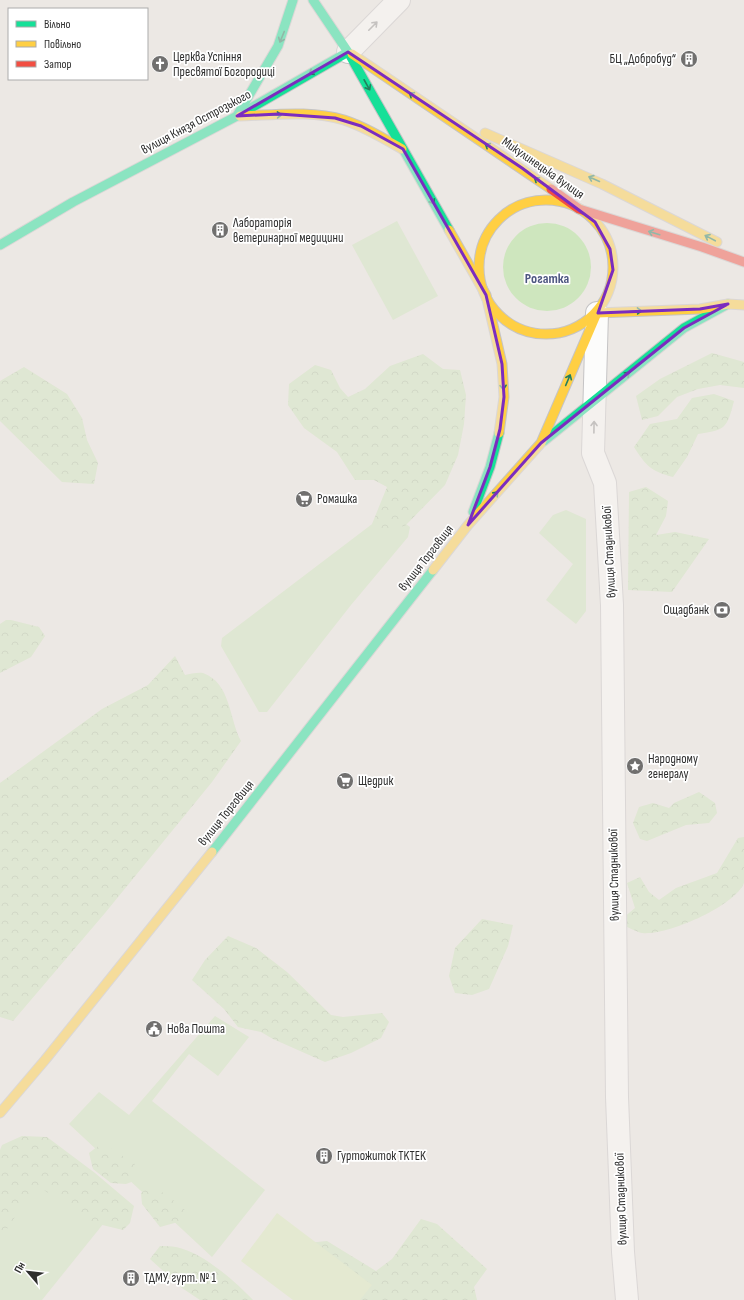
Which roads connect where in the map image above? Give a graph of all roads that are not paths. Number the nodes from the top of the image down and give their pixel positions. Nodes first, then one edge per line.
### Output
1 (293, 0) edge
2 (313, 0) edge
3 (399, 0) edge
4 (348, 52) junction
5 (237, 116) junction
6 (446, 118) junction
7 (403, 149) junction
8 (579, 209) junction
9 (0, 245) edge
10 (744, 257) edge
11 (744, 262) edge
12 (486, 295) junction
13 (728, 304) junction
14 (744, 305) edge
15 (597, 313) junction
16 (594, 400) junction
17 (541, 443) junction
18 (468, 525) junction
19 (0, 1113) edge
20 (627, 1300) edge

1 -> 5 main road
2 - 4 main road
4 -> 3 street
4 -> 5 main road, вулиця Князя Острозького
6 -> 4 main road, Микулинецька вулиця
4 -> 7 main road
5 -> 7 main road
5 - 9 main road, вулиця Князя Острозького
8 -> 6 main road, Микулинецька вулиця
10 -> 6 main road
7 -> 12 main road
11 -> 8 main road, Микулинецька вулиця
8 - 12 main road
8 - 15 main road
12 - 15 main road
12 -> 18 main road, вулиця Торговиця
13 - 14 main road
15 -> 13 main road
16 -> 13 main road
15 - 16 street
17 -> 15 main road, вулиця Торговиця
16 - 17 main road
20 -> 16 street, вулиця Стадникової
18 -> 17 main road, вулиця Торговиця
18 - 19 main road, вулиця Торговиця

